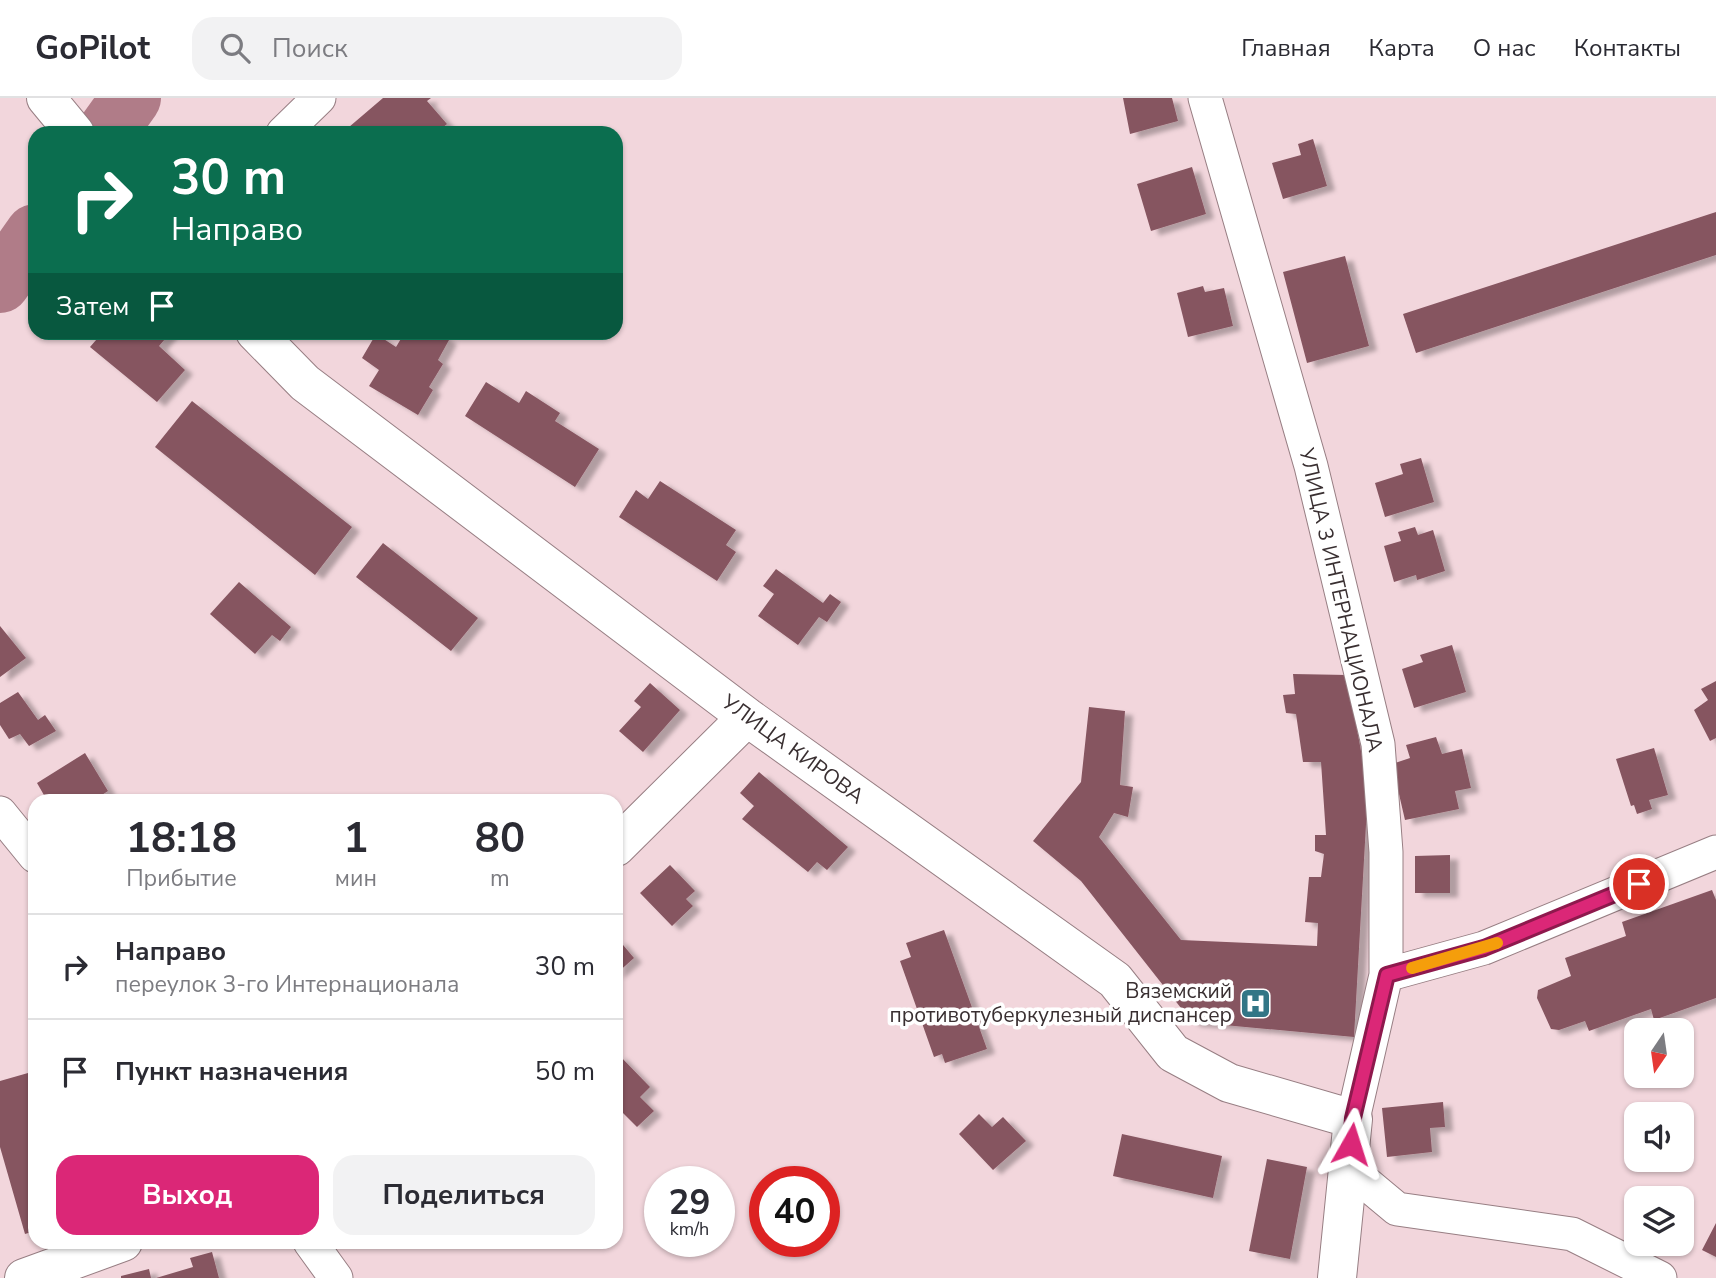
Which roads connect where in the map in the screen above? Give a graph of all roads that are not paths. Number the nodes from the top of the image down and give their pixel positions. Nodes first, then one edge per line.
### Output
1 (46, 98) edge
2 (319, 98) edge
3 (1205, 98) edge
4 (69, 126) edge
5 (290, 126) edge
6 (263, 340) edge
7 (747, 717) junction
8 (0, 813) edge
9 (623, 840) edge
10 (28, 847) edge
11 (1716, 852) edge
12 (1387, 975) junction
13 (1353, 1118) junction
14 (1349, 1169) junction
15 (104, 1249) edge
16 (315, 1249) edge
17 (23, 1278) edge
18 (336, 1278) edge
19 (1338, 1278) edge
20 (1660, 1278) edge

1 - 4 street
2 - 5 street
3 - 12 street, УЛИЦА 3 ИНТЕРНАЦИОНАЛА
6 - 7 street, УЛИЦА КИРОВА
7 - 9 street
7 - 13 street, УЛИЦА КИРОВА
8 - 10 street
11 - 12 street
12 - 13 street, УЛИЦА 3 ИНТЕРНАЦИОНАЛА
13 - 14 street, УЛИЦА 3 ИНТЕРНАЦИОНАЛА
14 - 19 street, УЛИЦА 3 ИНТЕРНАЦИОНАЛА
14 - 20 street
15 - 17 street
16 - 18 street

